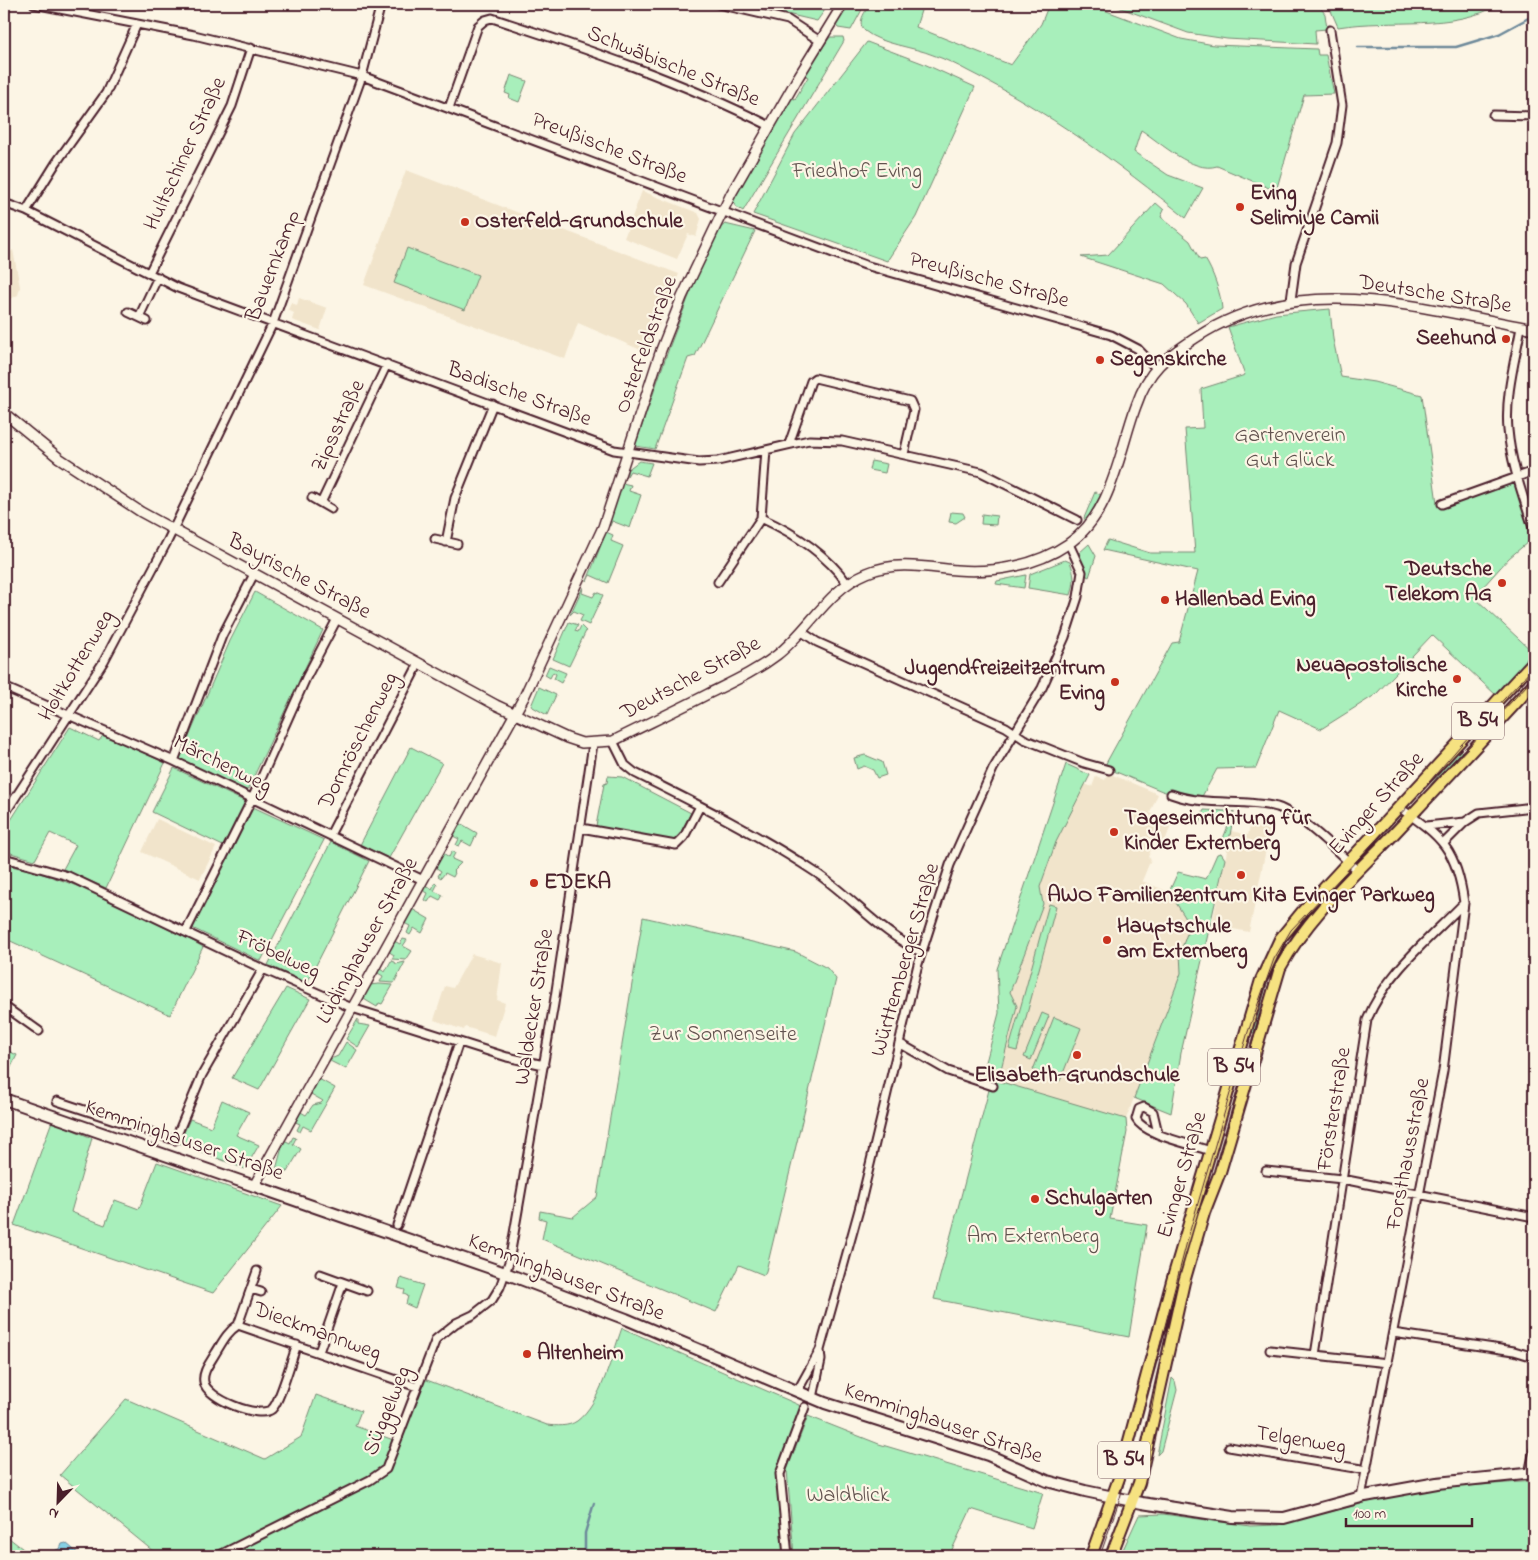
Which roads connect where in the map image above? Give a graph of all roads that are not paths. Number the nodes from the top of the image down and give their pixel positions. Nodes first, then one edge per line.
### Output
1 (34, 4) edge
2 (381, 4) edge
3 (718, 4) edge
4 (843, 4) edge
5 (137, 24) junction
6 (1330, 30) dead end
7 (820, 40) junction
8 (250, 48) junction
9 (362, 76) junction
10 (449, 108) junction
11 (1493, 115) dead end
12 (1534, 116) edge
13 (770, 126) junction
14 (4, 203) edge
15 (26, 211) junction
16 (722, 211) junction
17 (149, 273) junction
18 (158, 277) junction
19 (1291, 300) junction
20 (128, 312) dead end
21 (138, 317) junction
22 (147, 321) dead end
23 (274, 323) junction
24 (1521, 327) junction
25 (1534, 329) edge
26 (387, 364) junction
27 (1155, 367) junction
28 (493, 404) junction
29 (4, 413) edge
30 (789, 444) junction
31 (766, 450) junction
32 (628, 454) junction
33 (904, 454) junction
34 (1534, 471) edge
35 (1517, 477) junction
36 (312, 498) dead end
37 (321, 503) junction
38 (1442, 504) dead end
39 (331, 509) dead end
40 (761, 518) junction
41 (1077, 520) dead end
42 (172, 529) junction
43 (1534, 531) edge
44 (434, 540) dead end
45 (446, 542) junction
46 (457, 544) dead end
47 (1069, 544) junction
48 (254, 574) junction
49 (718, 582) dead end
50 (847, 583) junction
51 (337, 619) junction
52 (802, 632) junction
53 (1534, 661) edge
54 (419, 663) junction
55 (1534, 683) edge
56 (4, 687) edge
57 (514, 714) junction
58 (69, 715) junction
59 (1014, 733) junction
60 (613, 741) junction
61 (593, 744) junction
62 (174, 761) junction
63 (1109, 770) dead end
64 (1170, 794) dead end
65 (252, 799) junction
66 (700, 806) junction
67 (1534, 807) edge
68 (1400, 808) junction
69 (4, 815) edge
70 (1411, 816) junction
71 (1465, 822) junction
72 (1426, 826) junction
73 (581, 828) junction
74 (330, 836) junction
75 (1444, 843) junction
76 (4, 858) edge
77 (1350, 863) junction
78 (1358, 871) junction
79 (423, 880) junction
80 (1464, 903) junction
81 (186, 931) junction
82 (921, 952) junction
83 (263, 969) junction
84 (4, 1006) edge
85 (352, 1008) junction
86 (39, 1031) dead end
87 (459, 1042) junction
88 (899, 1043) junction
89 (544, 1065) junction
90 (993, 1086) dead end
91 (4, 1099) edge
92 (57, 1100) dead end
93 (1158, 1133) dead end
94 (1210, 1151) junction
95 (1266, 1171) dead end
96 (1342, 1179) junction
97 (254, 1186) junction
98 (1419, 1196) junction
99 (1534, 1217) edge
100 (397, 1225) dead end
101 (257, 1271) dead end
102 (505, 1273) junction
103 (320, 1274) dead end
104 (343, 1283) junction
105 (251, 1289) junction
106 (367, 1291) dead end
107 (261, 1292) dead end
108 (238, 1325) junction
109 (1393, 1333) junction
110 (297, 1345) junction
111 (820, 1350) junction
112 (1270, 1350) dead end
113 (319, 1352) junction
114 (1315, 1355) junction
115 (1534, 1357) edge
116 (1388, 1363) junction
117 (416, 1386) junction
118 (798, 1392) junction
119 (813, 1398) junction
120 (805, 1407) dead end
121 (1229, 1447) dead end
122 (1534, 1450) edge
123 (1367, 1470) junction
124 (1532, 1474) edge
125 (1361, 1496) junction
126 (1112, 1497) junction
127 (1133, 1501) junction
128 (218, 1556) edge
129 (788, 1556) edge
130 (1091, 1556) edge
131 (1111, 1556) edge

1 - 5 street, Preußische Straße
2 - 9 street, Bauernkamp
3 - 7 street
4 - 7 street, Osterfeldstraße
5 - 8 street, Preußische Straße
5 - 15 street
6 - 19 street
7 - 13 street, Osterfeldstraße
8 - 9 street, Preußische Straße
8 - 17 street, Hultschiner Straße
9 - 10 street, Preußische Straße
9 - 23 street, Bauernkamp
10 - 13 street, Schwäbische Straße
10 - 16 street, Preußische Straße
11 - 12 street
13 - 16 street, Osterfeldstraße
14 - 15 street, Badische Straße
15 - 17 street, Badische Straße
16 - 27 street, Preußische Straße
16 - 32 street, Osterfeldstraße
17 - 18 street, Badische Straße
18 - 21 street
18 - 23 street, Badische Straße
19 - 24 street, Deutsche Straße
19 - 27 street, Deutsche Straße
20 - 21 street
21 - 22 street
23 - 26 street, Badische Straße
23 - 42 street, Bauernkamp
24 - 25 street, Deutsche Straße
24 - 35 street
26 - 28 street, Badische Straße
26 - 37 street, Zipsstraße
27 - 47 street, Deutsche Straße
28 - 32 street, Badische Straße
28 - 45 street
29 - 42 street, Bayrische Straße
30 - 31 street, Badische Straße
30 - 33 street, Badische Straße
30 - 33 street
31 - 32 street, Badische Straße
31 - 40 street
32 - 57 street, Osterfeldstraße
33 - 41 street, Badische Straße
34 - 35 street
35 - 38 street
35 - 43 street
36 - 37 street, Zipsstraße
37 - 39 street, Zipsstraße
40 - 49 street
40 - 50 street
42 - 48 street, Bayrische Straße
42 - 58 street, Holtkottenweg
44 - 45 street
45 - 46 street
47 - 50 street, Deutsche Straße
47 - 59 street, Württemberger Straße
48 - 51 street, Bayrische Straße
48 - 62 street
50 - 52 street, Deutsche Straße
51 - 54 street, Bayrische Straße
51 - 65 street
52 - 59 street
52 - 60 street, Deutsche Straße
53 - 68 main road, Evinger Straße / B 54
54 - 57 street, Bayrische Straße
54 - 74 street, Dornröschenweg
55 - 70 main road, Evinger Straße / B 54
56 - 58 street, Märchenweg
57 - 61 street, Bayrische Straße
57 - 79 street, Lüdinghauser Straße
58 - 62 street, Märchenweg
58 - 69 street, Holtkottenweg
59 - 63 street
59 - 82 street, Württemberger Straße
60 - 61 street, Deutsche Straße
60 - 66 street
61 - 73 street, Waldecker Straße
62 - 65 street, Märchenweg
64 - 77 street
65 - 74 street, Märchenweg
65 - 81 street
66 - 73 street
66 - 82 street
67 - 71 street
68 - 70 street, Forsthausstraße
68 - 77 main road, Evinger Straße / B 54
70 - 72 street, Forsthausstraße
70 - 78 main road, Evinger Straße / B 54
71 - 72 street
71 - 75 street
72 - 75 street, Forsthausstraße
73 - 89 street, Waldecker Straße
74 - 79 street, Märchenweg
75 - 80 street, Forsthausstraße
76 - 81 street, Fröbelweg
77 - 78 street
77 - 94 main road, Evinger Straße / B 54
78 - 127 main road, Evinger Straße / B 54
79 - 85 street, Lüdinghauser Straße
80 - 96 street, Försterstraße
80 - 98 street, Forsthausstraße
81 - 83 street, Fröbelweg
82 - 88 street, Württemberger Straße
83 - 85 street, Fröbelweg
83 - 92 street
84 - 86 street
85 - 87 street, Fröbelweg
85 - 97 street, Lüdinghauser Straße
87 - 89 street, Fröbelweg
87 - 100 street
88 - 90 street
88 - 111 street, Württemberger Straße
89 - 102 street, Waldecker Straße
91 - 97 main road, Kemminghauser Straße
93 - 94 street
94 - 126 main road, Evinger Straße / B 54
95 - 96 street
96 - 98 street
96 - 114 street, Försterstraße
97 - 102 main road, Kemminghauser Straße
98 - 99 street
98 - 109 street, Forsthausstraße
101 - 105 street, Dieckmannweg
102 - 117 street, Süggelweg
102 - 118 main road, Kemminghauser Straße
103 - 104 street
104 - 106 street
104 - 113 street
105 - 107 street, Dieckmannweg
105 - 108 street, Dieckmannweg
108 - 110 street, Dieckmannweg
108 - 110 street
109 - 115 street
109 - 116 street, Forsthausstraße
110 - 113 street, Dieckmannweg
111 - 118 street, Württemberger Straße
111 - 119 street, Württemberger Straße
112 - 114 street
113 - 117 street, Dieckmannweg
114 - 116 street
116 - 123 street, Forsthausstraße
117 - 128 street, Süggelweg
118 - 119 main road, Kemminghauser Straße
119 - 126 main road, Kemminghauser Straße
120 - 129 street
121 - 123 street, Telgenweg
122 - 124 street
123 - 125 street, Forsthausstraße
124 - 125 main road, Kemminghauser Straße
125 - 127 main road, Kemminghauser Straße
126 - 127 main road, Kemminghauser Straße
126 - 130 main road, Evinger Straße / B 54
127 - 131 main road, Evinger Straße / B 54

